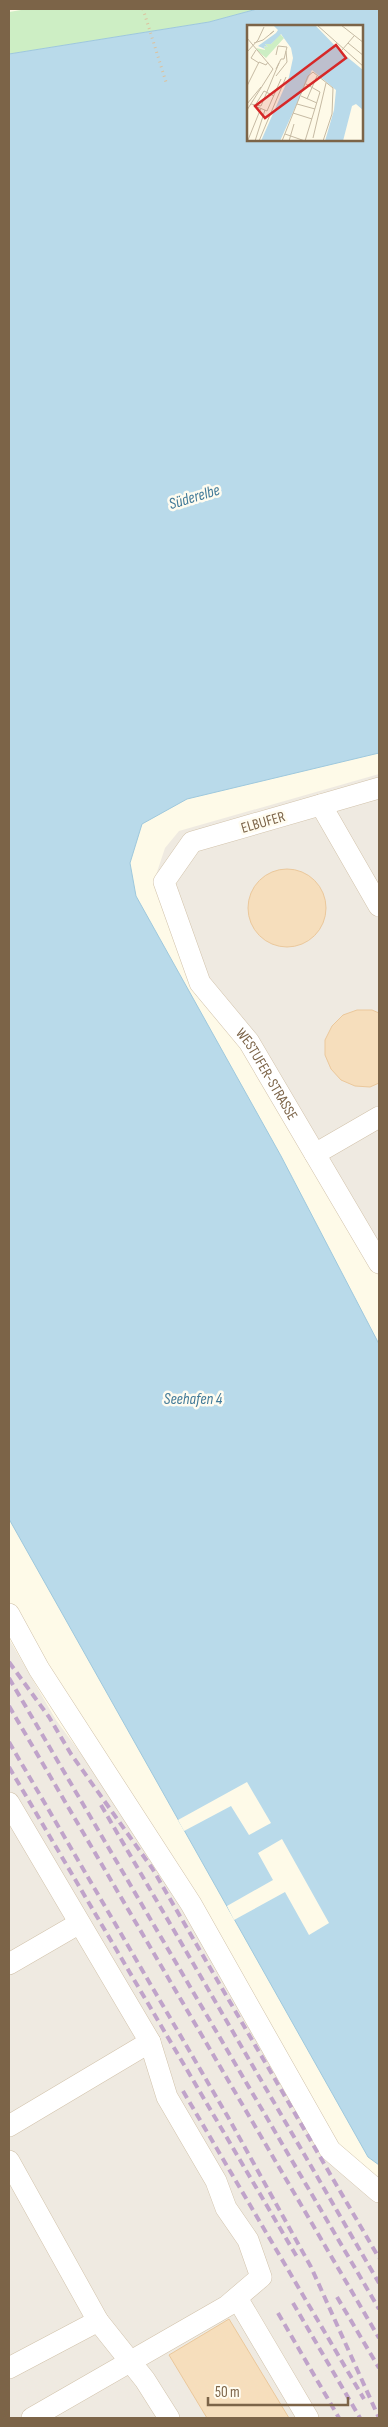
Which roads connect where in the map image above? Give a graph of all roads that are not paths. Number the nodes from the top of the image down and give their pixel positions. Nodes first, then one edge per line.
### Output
1 (379, 788) edge
2 (321, 805) junction
3 (164, 882) joint
4 (379, 906) edge
5 (379, 1117) edge
6 (315, 1154) junction
7 (379, 1263) edge
8 (9, 1614) edge
9 (9, 1803) edge
10 (78, 1924) junction
11 (9, 1964) edge
12 (150, 2042) junction
13 (9, 2126) edge
14 (9, 2161) edge
15 (379, 2192) edge
16 (237, 2298) junction
17 (98, 2321) junction
18 (131, 2361) junction
19 (9, 2368) edge
20 (32, 2418) edge
21 (169, 2418) edge
22 (308, 2418) edge

1 - 2 lane, ELBUFER
2 - 3 lane, ELBUFER
2 - 4 lane
3 - 6 lane, WESTUFER-STRASSE
5 - 6 lane
6 - 7 lane, WESTUFER-STRASSE
8 - 15 lane
9 - 10 lane
10 - 11 lane
10 - 12 lane
12 - 13 lane
12 - 16 lane
14 - 17 lane
16 - 18 lane
16 - 22 lane
17 - 18 lane
17 - 19 lane
18 - 20 lane
18 - 21 lane

